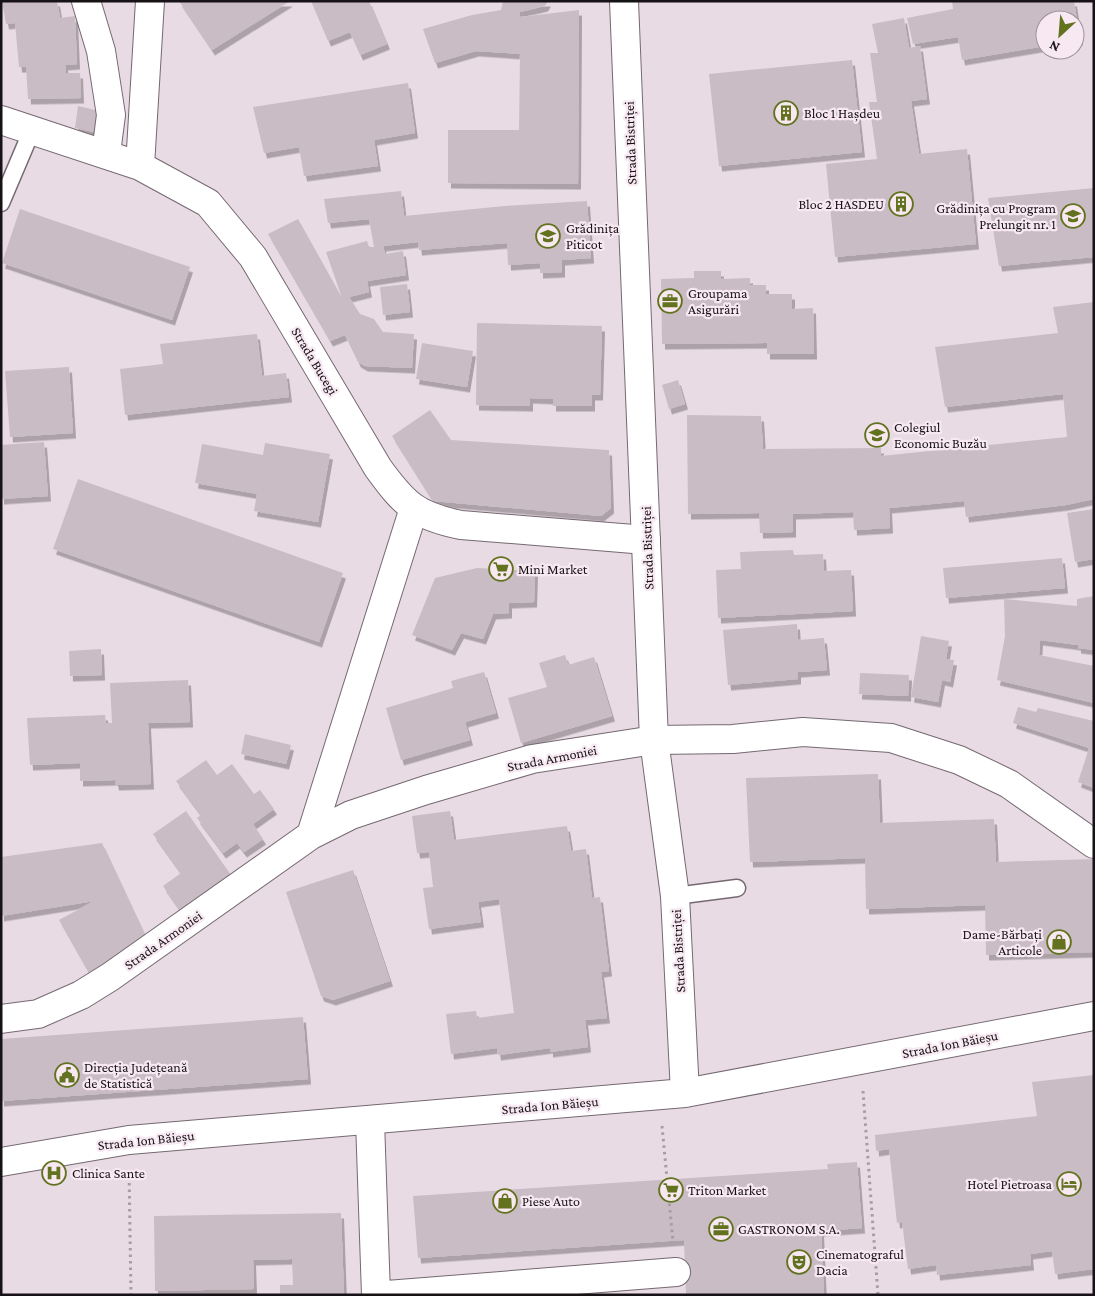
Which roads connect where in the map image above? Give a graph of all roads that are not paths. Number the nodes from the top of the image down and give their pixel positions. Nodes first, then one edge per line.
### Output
1 (86, 1) edge
2 (150, 1) edge
3 (624, 1) edge
4 (1, 120) edge
5 (32, 130) junction
6 (106, 153) junction
7 (140, 166) junction
8 (1, 203) edge
9 (414, 508) junction
10 (646, 540) junction
11 (654, 740) junction
12 (311, 835) junction
13 (1094, 844) edge
14 (737, 888) dead end
15 (675, 896) junction
16 (1094, 1016) edge
17 (1, 1019) edge
18 (672, 1094) junction
19 (370, 1120) junction
20 (1, 1162) edge
21 (676, 1272) road end
22 (376, 1295) edge
23 (387, 1295) edge

1 - 6 street
2 - 7 street
3 - 10 street, Strada Bistriței
4 - 5 street, Strada Bucegi
5 - 6 street, Strada Bucegi
5 - 8 lane
6 - 7 street, Strada Bucegi
7 - 9 street, Strada Bucegi
9 - 10 street, Strada Bucegi
9 - 12 street
10 - 11 street, Strada Bistriței
11 - 12 street, Strada Armoniei
11 - 13 street, Strada Armoniei
11 - 15 street, Strada Bistriței
12 - 17 street, Strada Armoniei
14 - 15 lane
15 - 18 street, Strada Bistriței
16 - 18 street, Strada Ion Băieșu
18 - 19 street, Strada Ion Băieșu
19 - 20 street, Strada Ion Băieșu
19 - 22 street
21 - 23 street

